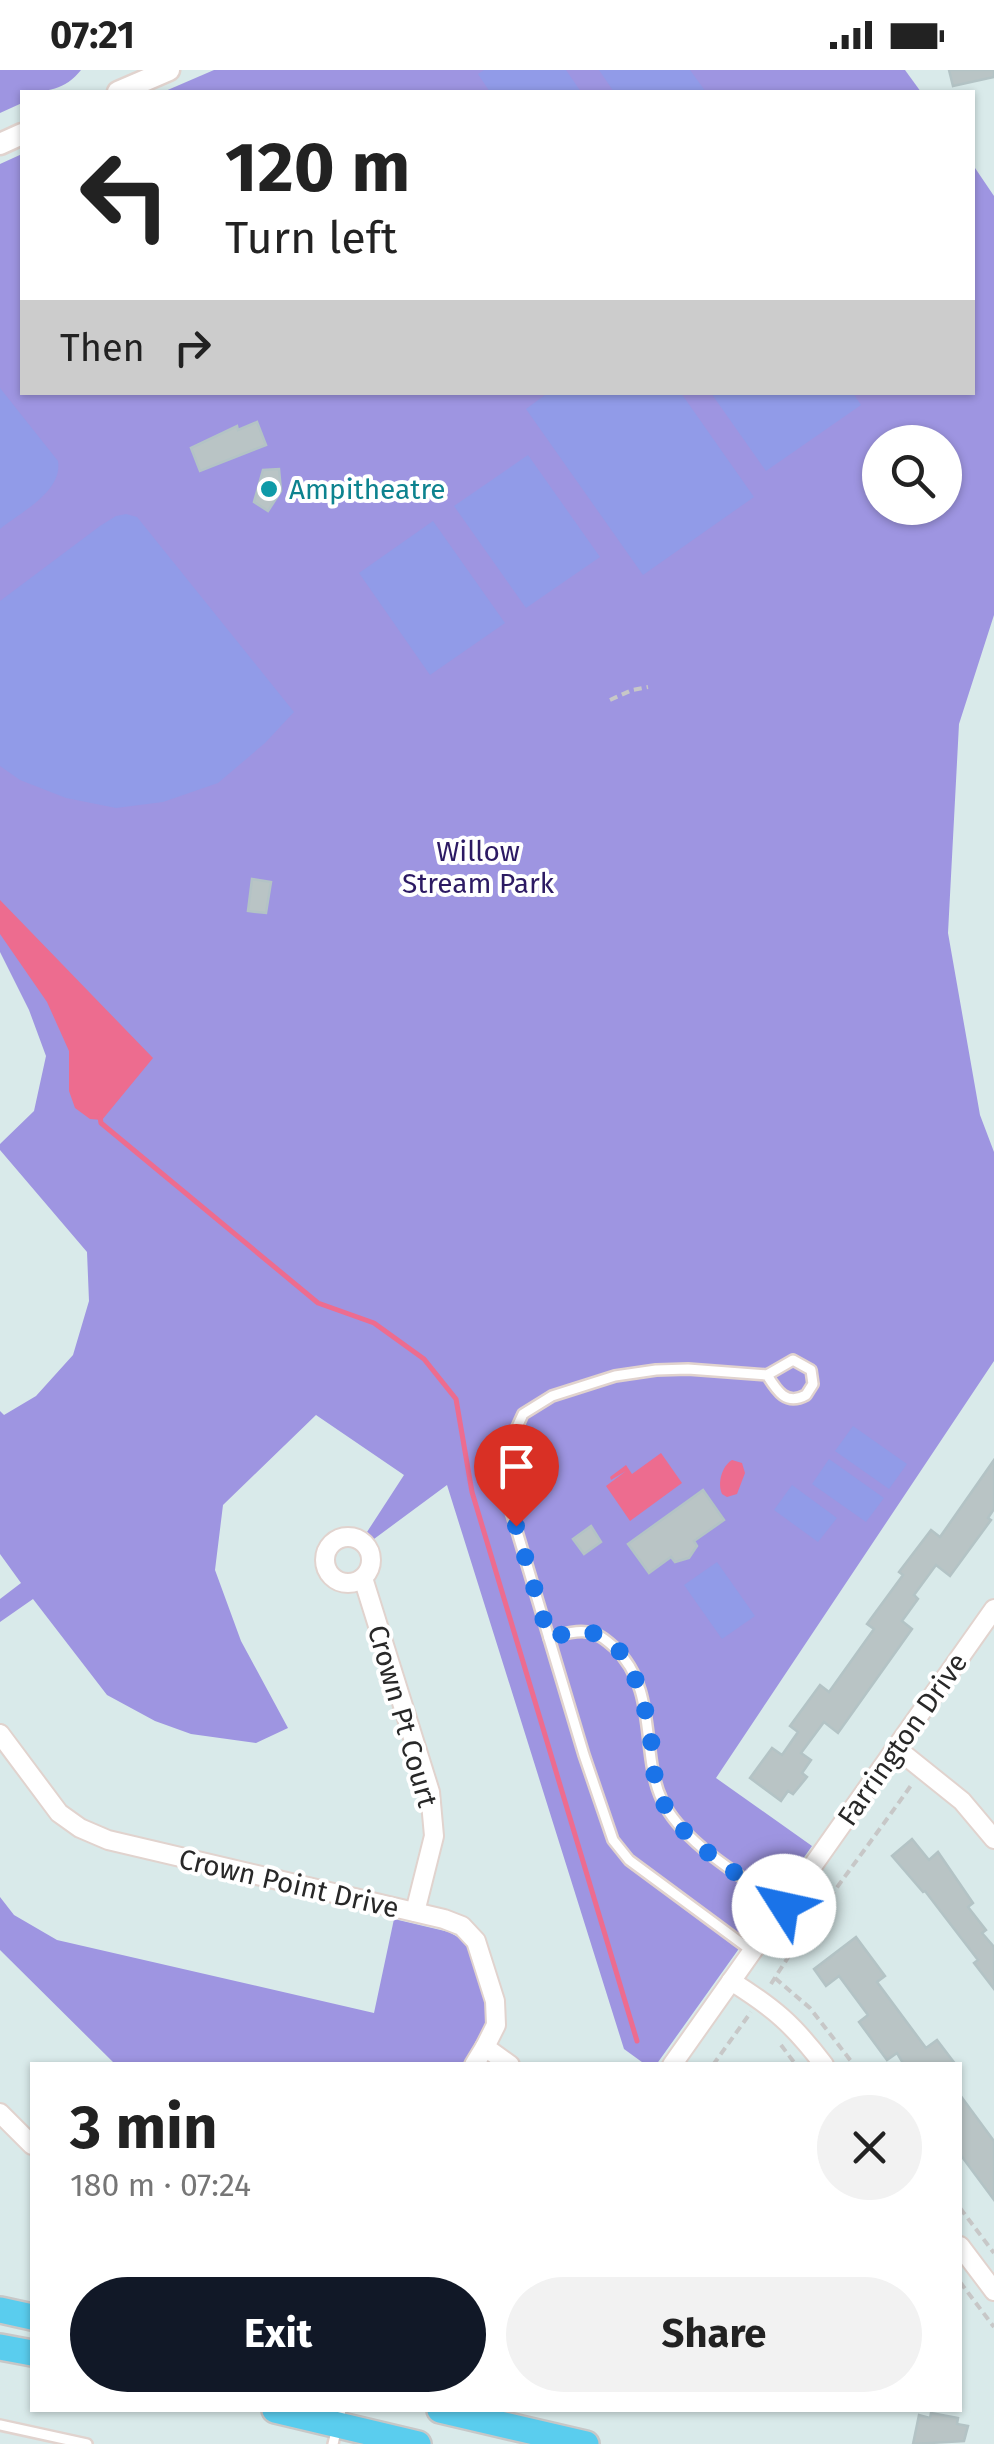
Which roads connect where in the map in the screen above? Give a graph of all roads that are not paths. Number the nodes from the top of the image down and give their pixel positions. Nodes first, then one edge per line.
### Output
1 (169, 70) edge
2 (123, 90) edge
3 (767, 1375) junction
4 (364, 1578) dead end
5 (994, 1609) edge
6 (549, 1638) junction
7 (0, 1734) edge
8 (896, 1748) junction
9 (994, 1838) edge
10 (784, 1906) junction
11 (415, 1912) junction
12 (752, 1950) junction
13 (731, 1981) junction
14 (485, 2047) junction
15 (476, 2062) edge
16 (506, 2062) edge
17 (674, 2062) edge
18 (822, 2062) edge
19 (0, 2113) edge
20 (30, 2144) edge
21 (962, 2249) edge
22 (994, 2291) edge
23 (0, 2310) edge
24 (30, 2317) edge
25 (0, 2347) edge
26 (30, 2354) edge
27 (283, 2412) edge
28 (449, 2412) edge
29 (0, 2424) edge
30 (337, 2426) edge
31 (87, 2444) edge
32 (418, 2444) edge
33 (586, 2444) edge

1 - 2 street
3 - 3 lane
3 - 6 lane
4 - 11 street, Crown Pt Court
5 - 8 street, Farrington Drive
6 - 10 lane
6 - 12 lane
7 - 11 street, Crown Point Drive
8 - 9 street
8 - 10 street, Farrington Drive
10 - 12 street, Farrington Drive
11 - 14 street, Crown Point Drive
12 - 13 street, Farrington Drive
13 - 17 street, Farrington Drive
13 - 18 street
14 - 15 street
14 - 16 street
19 - 20 street
21 - 22 street
23 - 24 main road
25 - 26 main road
27 - 30 main road
28 - 33 main road
29 - 31 lane
30 - 32 main road

